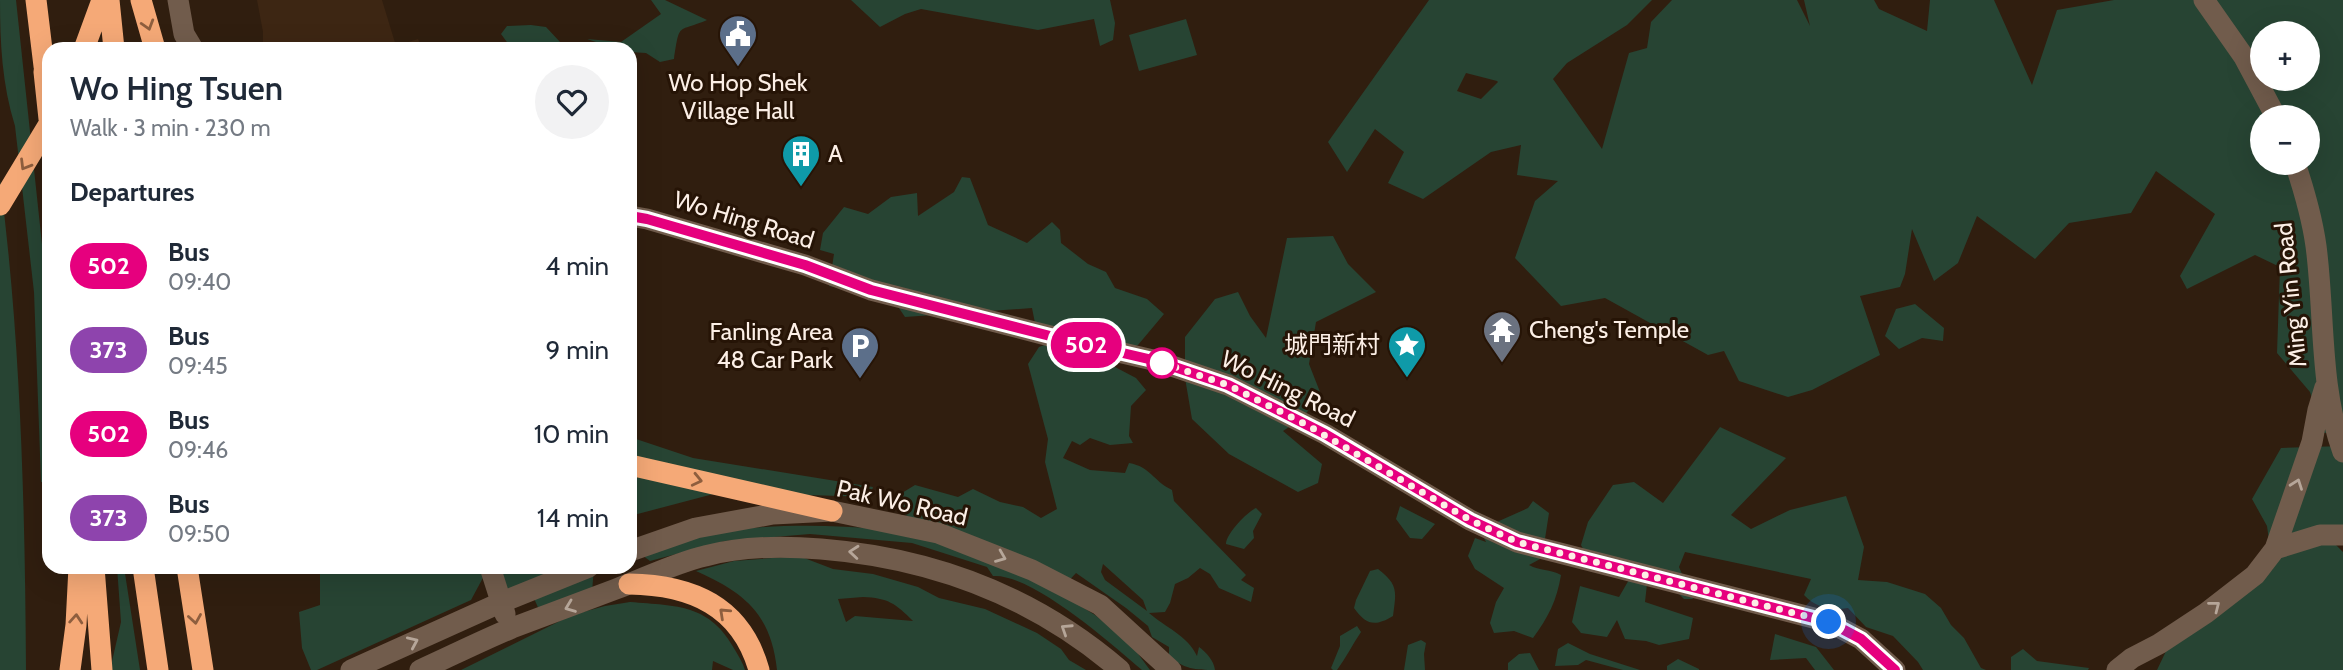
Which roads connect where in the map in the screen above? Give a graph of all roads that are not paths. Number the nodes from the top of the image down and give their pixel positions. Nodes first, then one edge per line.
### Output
1 (36, 0) edge
2 (102, 0) edge
3 (109, 0) edge
4 (141, 0) edge
5 (178, 0) edge
6 (2204, 0) edge
7 (188, 41) edge
8 (87, 42) edge
9 (113, 42) edge
10 (153, 42) edge
11 (42, 46) edge
12 (2270, 105) edge
13 (42, 134) edge
14 (2299, 175) edge
15 (0, 205) edge
16 (637, 217) edge
17 (2327, 382) junction
18 (2343, 452) edge
19 (637, 467) edge
20 (832, 511) junction
21 (2343, 535) edge
22 (637, 549) edge
23 (2275, 549) junction
24 (79, 574) edge
25 (95, 574) edge
26 (144, 574) edge
27 (188, 574) edge
28 (492, 574) edge
29 (571, 574) edge
30 (629, 584) junction
31 (502, 601) junction
32 (510, 629) junction
33 (2159, 645) junction
34 (70, 670) edge
35 (102, 670) edge
36 (158, 670) edge
37 (203, 670) edge
38 (351, 670) edge
39 (420, 670) edge
40 (759, 670) edge
41 (1120, 670) edge
42 (1171, 670) edge
43 (1895, 670) edge
44 (2117, 670) edge
45 (2148, 670) edge

1 - 11 highway
2 - 8 highway
3 - 9 highway
4 -> 10 highway
5 - 7 main road
6 - 12 main road
13 -> 15 highway
14 - 17 main road, Ming Yin Road
16 - 43 main road, Wo Hing Road
17 - 18 main road, Ming Yin Road
23 -> 17 main road, Ming Yin Road
19 -> 20 highway
20 - 22 main road, Pak Wo Road
20 -> 42 main road, Pak Wo Road
21 - 23 main road
33 -> 23 main road, Ming Yin Road
34 -> 24 highway
25 - 35 highway
26 - 36 highway
27 -> 37 highway
28 - 31 main road
29 - 31 main road
30 -> 32 main road
40 -> 30 highway
41 -> 30 main road
31 - 32 main road
38 -> 31 main road
32 - 39 main road
33 - 44 main road, Ming Yin Road
33 - 45 main road

